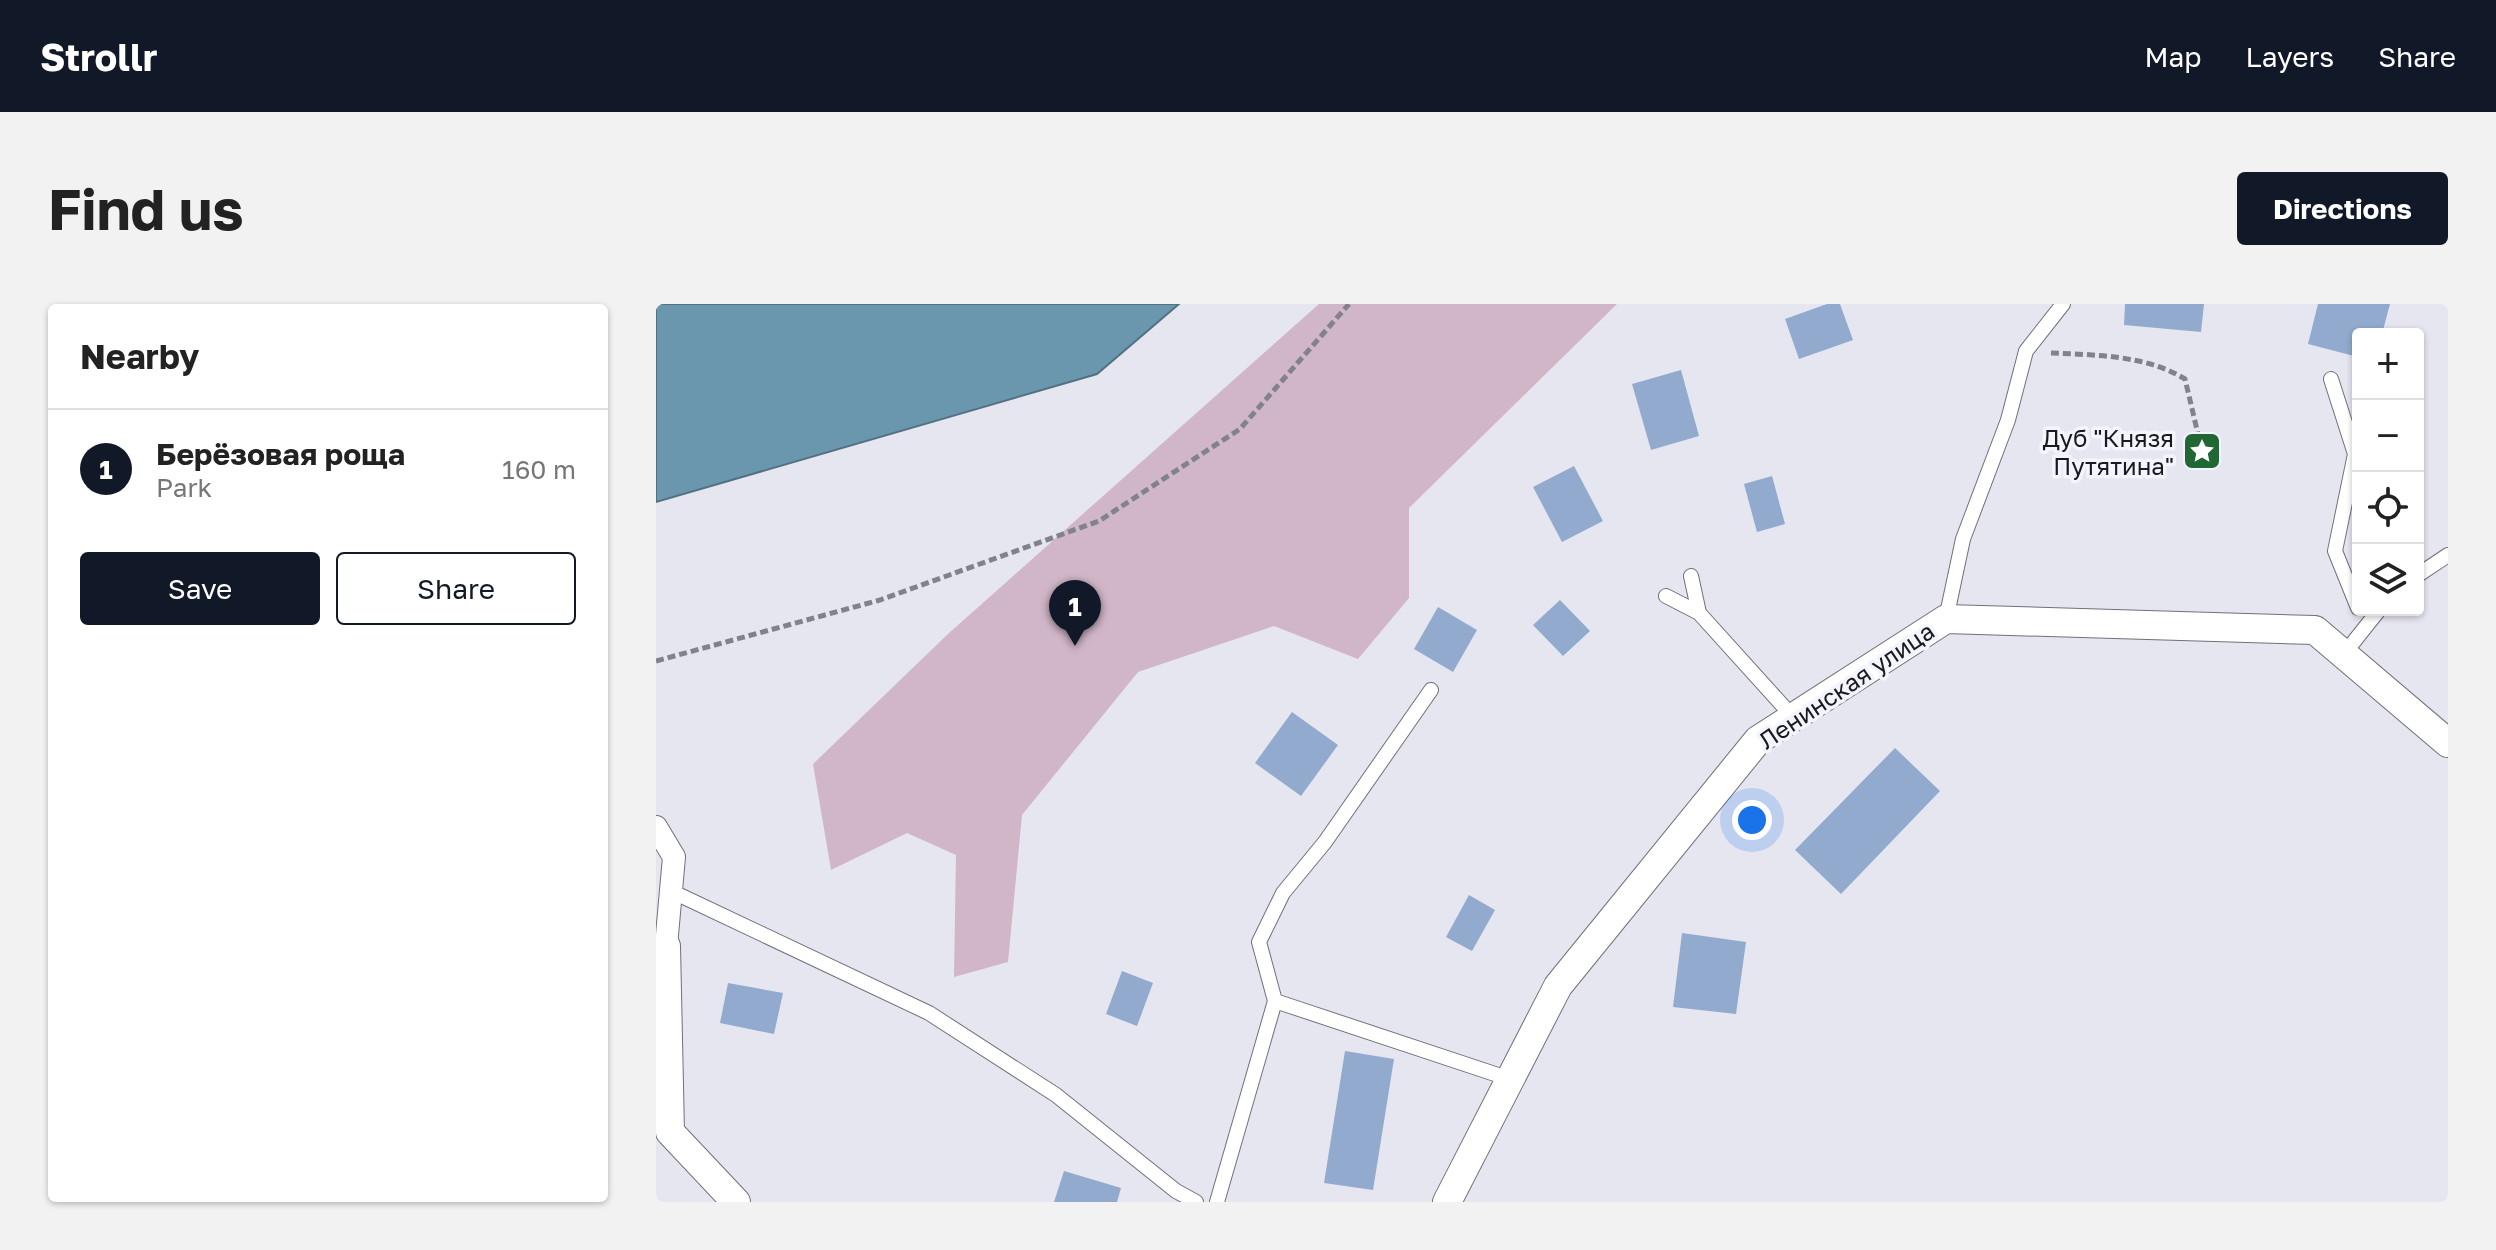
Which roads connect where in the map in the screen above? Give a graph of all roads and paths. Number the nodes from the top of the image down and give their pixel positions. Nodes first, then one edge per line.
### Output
1 (1349, 304) edge
2 (2063, 304) edge
3 (2026, 351) junction
4 (2331, 379) dead end
5 (2202, 451) dead end
6 (2448, 555) edge
7 (2424, 571) edge
8 (1691, 576) dead end
9 (2352, 594) edge
10 (1666, 596) dead end
11 (1699, 613) junction
12 (2361, 616) edge
13 (2374, 616) edge
14 (1946, 619) junction
15 (2366, 627) junction
16 (2344, 654) junction
17 (656, 661) edge
18 (1431, 690) dead end
19 (1793, 717) junction
20 (2448, 743) edge
21 (656, 827) edge
22 (671, 891) junction
23 (666, 946) joint
24 (1275, 1001) junction
25 (1510, 1079) junction
26 (736, 1202) edge
27 (1196, 1202) edge
28 (1217, 1202) edge
29 (1447, 1202) edge

1 - 17 path
2 - 3 lane
3 - 5 path
3 - 14 lane
4 - 9 lane
6 - 7 lane
8 - 11 lane
10 - 11 lane
11 - 19 lane
12 - 15 lane
13 - 15 lane
14 - 16 street, Ленинская улица
14 - 19 street, Ленинская улица
15 - 16 lane
16 - 20 street, Ленинская улица
18 - 24 lane
19 - 25 street, Ленинская улица
21 - 22 street
22 - 23 street
22 - 27 lane
23 - 26 street
24 - 25 lane
24 - 28 lane
25 - 29 street, Ленинская улица

